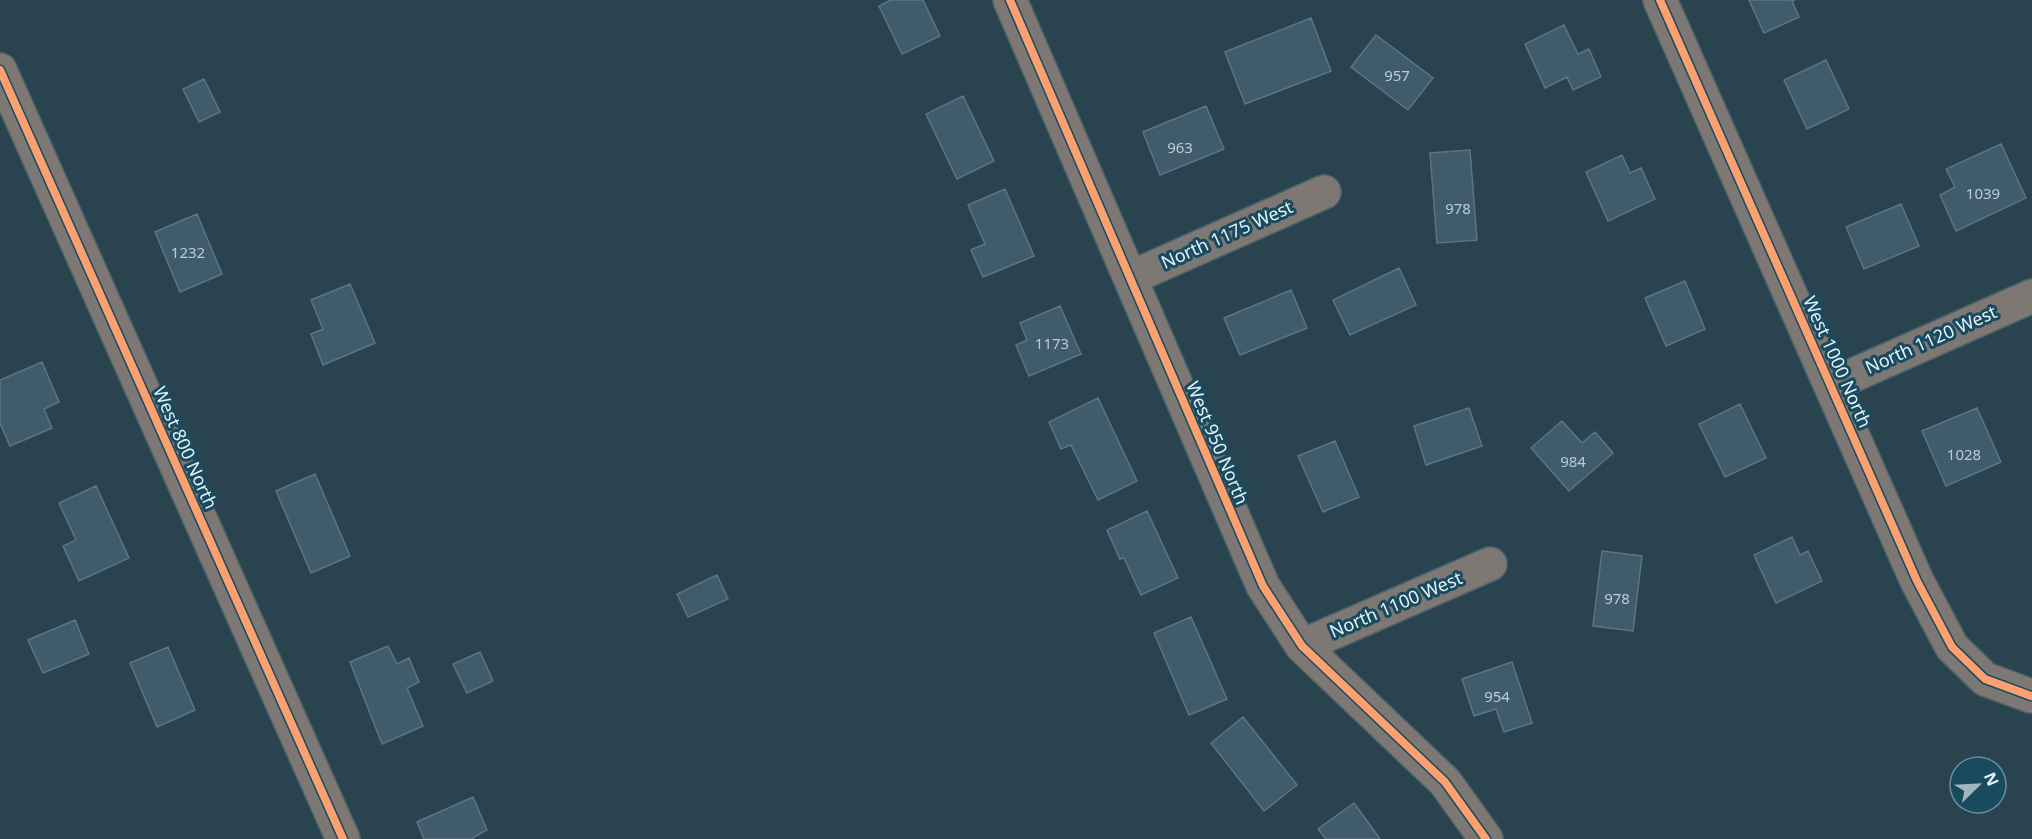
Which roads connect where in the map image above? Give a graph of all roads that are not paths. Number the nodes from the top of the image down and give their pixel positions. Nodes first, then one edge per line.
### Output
1 (1010, 0) edge
2 (1660, 0) edge
3 (0, 70) edge
4 (1324, 192) dead end
5 (1130, 278) junction
6 (2032, 296) edge
7 (1831, 385) junction
8 (1490, 564) dead end
9 (1302, 646) junction
10 (2031, 696) edge
11 (343, 839) edge
12 (1486, 839) edge

1 - 5 street, West 950 North
2 - 7 street, West 1000 North
3 - 11 street, West 800 North
4 - 5 street, North 1175 West
5 - 9 street, West 950 North
6 - 7 street, North 1120 West
7 - 10 street, West 1000 North
8 - 9 street, North 1100 West
9 - 12 street, West 950 North

